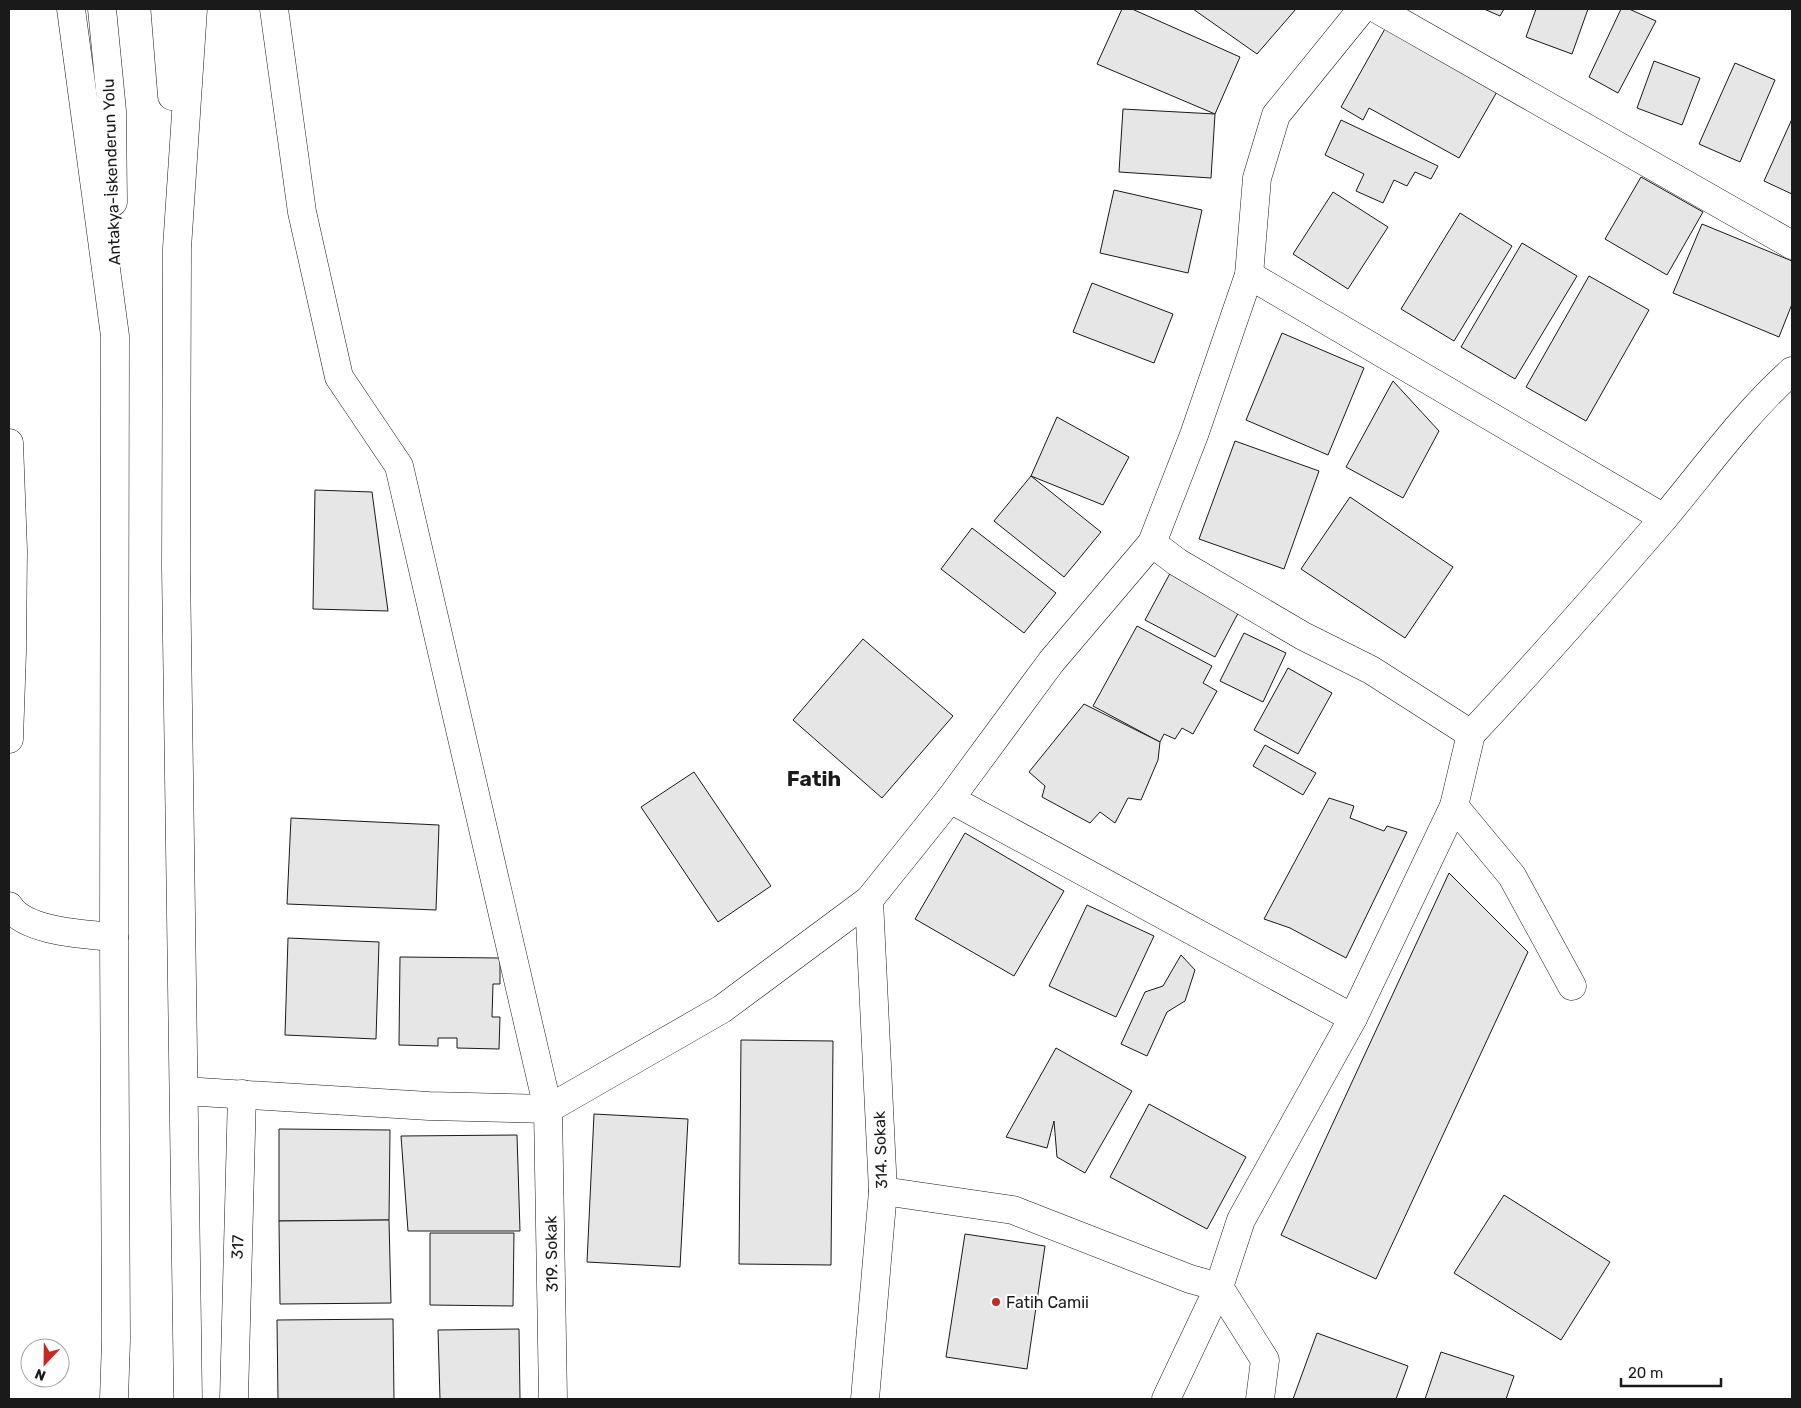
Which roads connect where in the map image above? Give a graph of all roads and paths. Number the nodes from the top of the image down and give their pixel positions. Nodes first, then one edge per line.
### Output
1 (71, 9) edge
2 (102, 9) edge
3 (164, 9) edge
4 (193, 9) edge
5 (274, 9) edge
6 (1362, 9) edge
7 (1377, 9) edge
8 (1792, 245) edge
9 (177, 248) junction
10 (1249, 275) junction
11 (115, 336) junction
12 (1792, 371) edge
13 (9, 443) edge
14 (1664, 518) junction
15 (1152, 542) junction
16 (1471, 734) junction
17 (9, 739) edge
18 (950, 799) junction
19 (1454, 806) junction
20 (869, 900) junction
21 (9, 906) edge
22 (114, 937) junction
23 (1572, 986) dead end
24 (1353, 1018) junction
25 (184, 1091) junction
26 (242, 1094) junction
27 (548, 1110) junction
28 (882, 1191) junction
29 (1219, 1287) junction
30 (114, 1399) edge
31 (188, 1399) edge
32 (234, 1399) edge
33 (553, 1399) edge
34 (865, 1399) edge
35 (1166, 1399) edge
36 (1260, 1399) edge

1 - 11 main road
2 - 11 main road, Antakya-İskenderun Yolu
3 - 9 main road
4 - 9 main road
5 - 27 main road, 319. Sokak
6 - 10 main road
7 - 8 main road
9 - 25 main road
10 - 14 main road
10 - 15 main road
11 - 22 main road
12 - 14 main road
13 - 17 main road
14 - 16 main road
15 - 16 main road
15 - 18 main road
16 - 19 main road
18 - 20 main road
18 - 24 main road
19 - 23 main road
19 - 24 main road
20 - 27 main road
20 - 28 main road, 314. Sokak
21 - 22 main road
22 - 30 main road
24 - 29 main road
25 - 26 main road
25 - 31 main road
26 - 27 main road
26 - 32 main road, 317
27 - 33 main road, 319. Sokak
28 - 29 main road
28 - 34 main road, 314. Sokak
29 - 35 main road
29 - 36 main road

